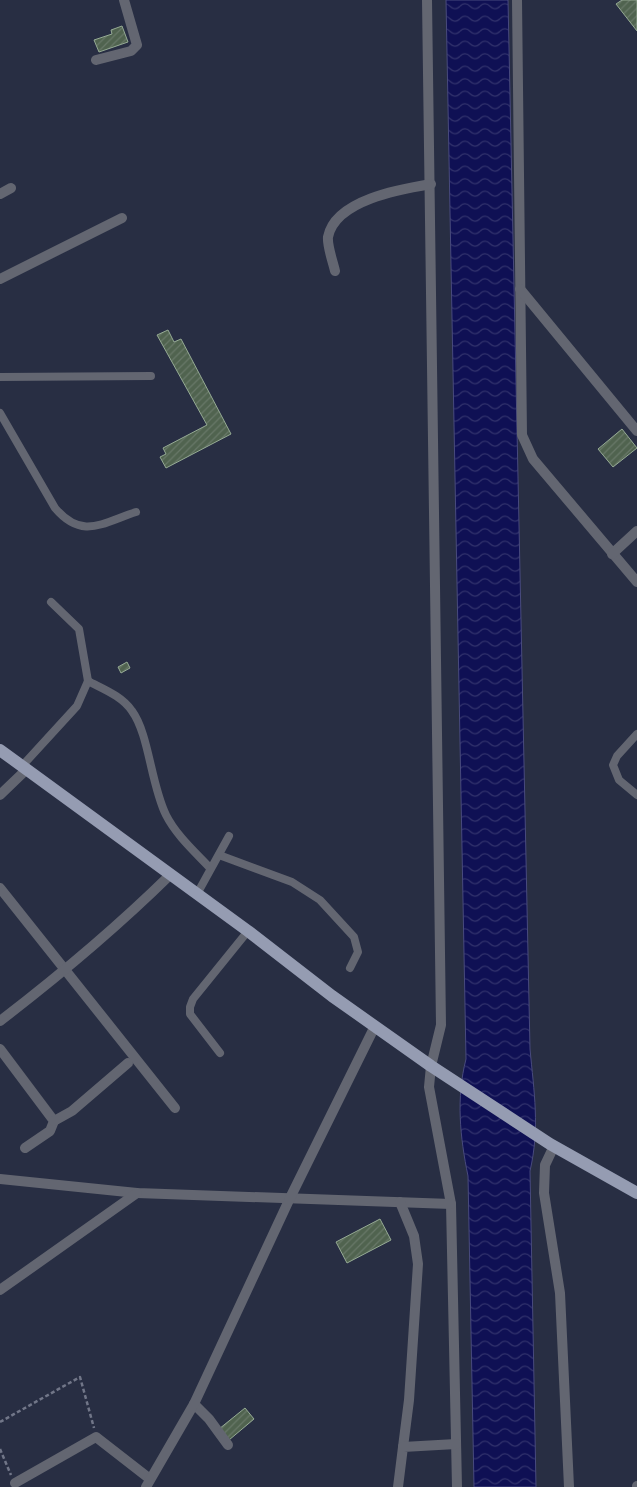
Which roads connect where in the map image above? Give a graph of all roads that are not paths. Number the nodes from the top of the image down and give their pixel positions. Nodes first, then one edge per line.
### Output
1 (124, 0) edge
2 (427, 0) edge
3 (517, 0) edge
4 (96, 60) dead end
5 (431, 184) junction
6 (11, 188) dead end
7 (0, 194) edge
8 (122, 218) dead end
9 (335, 271) dead end
10 (0, 279) edge
11 (520, 289) junction
12 (151, 376) dead end
13 (0, 377) edge
14 (0, 413) edge
15 (637, 431) edge
16 (136, 512) dead end
17 (637, 531) edge
18 (612, 554) junction
19 (637, 582) edge
20 (51, 602) dead end
21 (88, 681) junction
22 (637, 734) edge
23 (0, 750) edge
24 (25, 767) junction
25 (0, 795) edge
26 (637, 795) edge
27 (229, 836) dead end
28 (219, 855) junction
29 (210, 868) junction
30 (170, 875) junction
31 (0, 888) edge
32 (197, 894) junction
33 (248, 931) junction
34 (350, 968) dead end
35 (66, 970) junction
36 (0, 1021) edge
37 (375, 1026) junction
38 (0, 1049) edge
39 (220, 1052) dead end
40 (128, 1063) dead end
41 (431, 1066) junction
42 (175, 1108) dead end
43 (54, 1121) junction
44 (552, 1145) junction
45 (25, 1148) dead end
46 (0, 1179) edge
47 (137, 1193) junction
48 (637, 1193) edge
49 (290, 1198) junction
50 (400, 1202) junction
51 (452, 1204) junction
52 (0, 1290) edge
53 (194, 1404) junction
54 (456, 1444) junction
55 (228, 1445) dead end
56 (403, 1447) junction
57 (15, 1483) road end
58 (148, 1483) edge
59 (398, 1487) edge
60 (457, 1487) edge
61 (569, 1487) edge

1 - 4 street
2 - 5 street
3 - 11 street
5 - 9 street
5 - 41 street
6 - 7 street
8 - 10 street
11 - 15 street
11 - 18 street
12 - 13 lane
14 - 16 lane
17 - 18 street
18 - 19 street
20 - 21 lane
21 - 24 lane
21 - 29 lane
22 - 26 lane
23 - 24 main road
24 - 25 street
24 - 30 main road
27 - 28 lane
28 - 29 lane
28 - 34 lane
29 - 32 lane
30 - 32 main road
30 - 35 street
31 - 35 street
32 - 33 main road
33 - 37 main road
33 - 39 lane
35 - 36 street
35 - 42 street
37 - 41 main road
37 - 49 street
38 - 43 street
40 - 43 street
41 - 44 main road
41 - 51 street
43 - 45 street
44 - 48 main road
44 - 61 street
46 - 47 street
47 - 49 street
47 - 52 street
49 - 50 street
49 - 53 street
50 - 51 street
50 - 56 street
51 - 54 street
53 - 55 street
53 - 58 street
54 - 56 street
54 - 60 street
56 - 59 street
57 - 58 street

